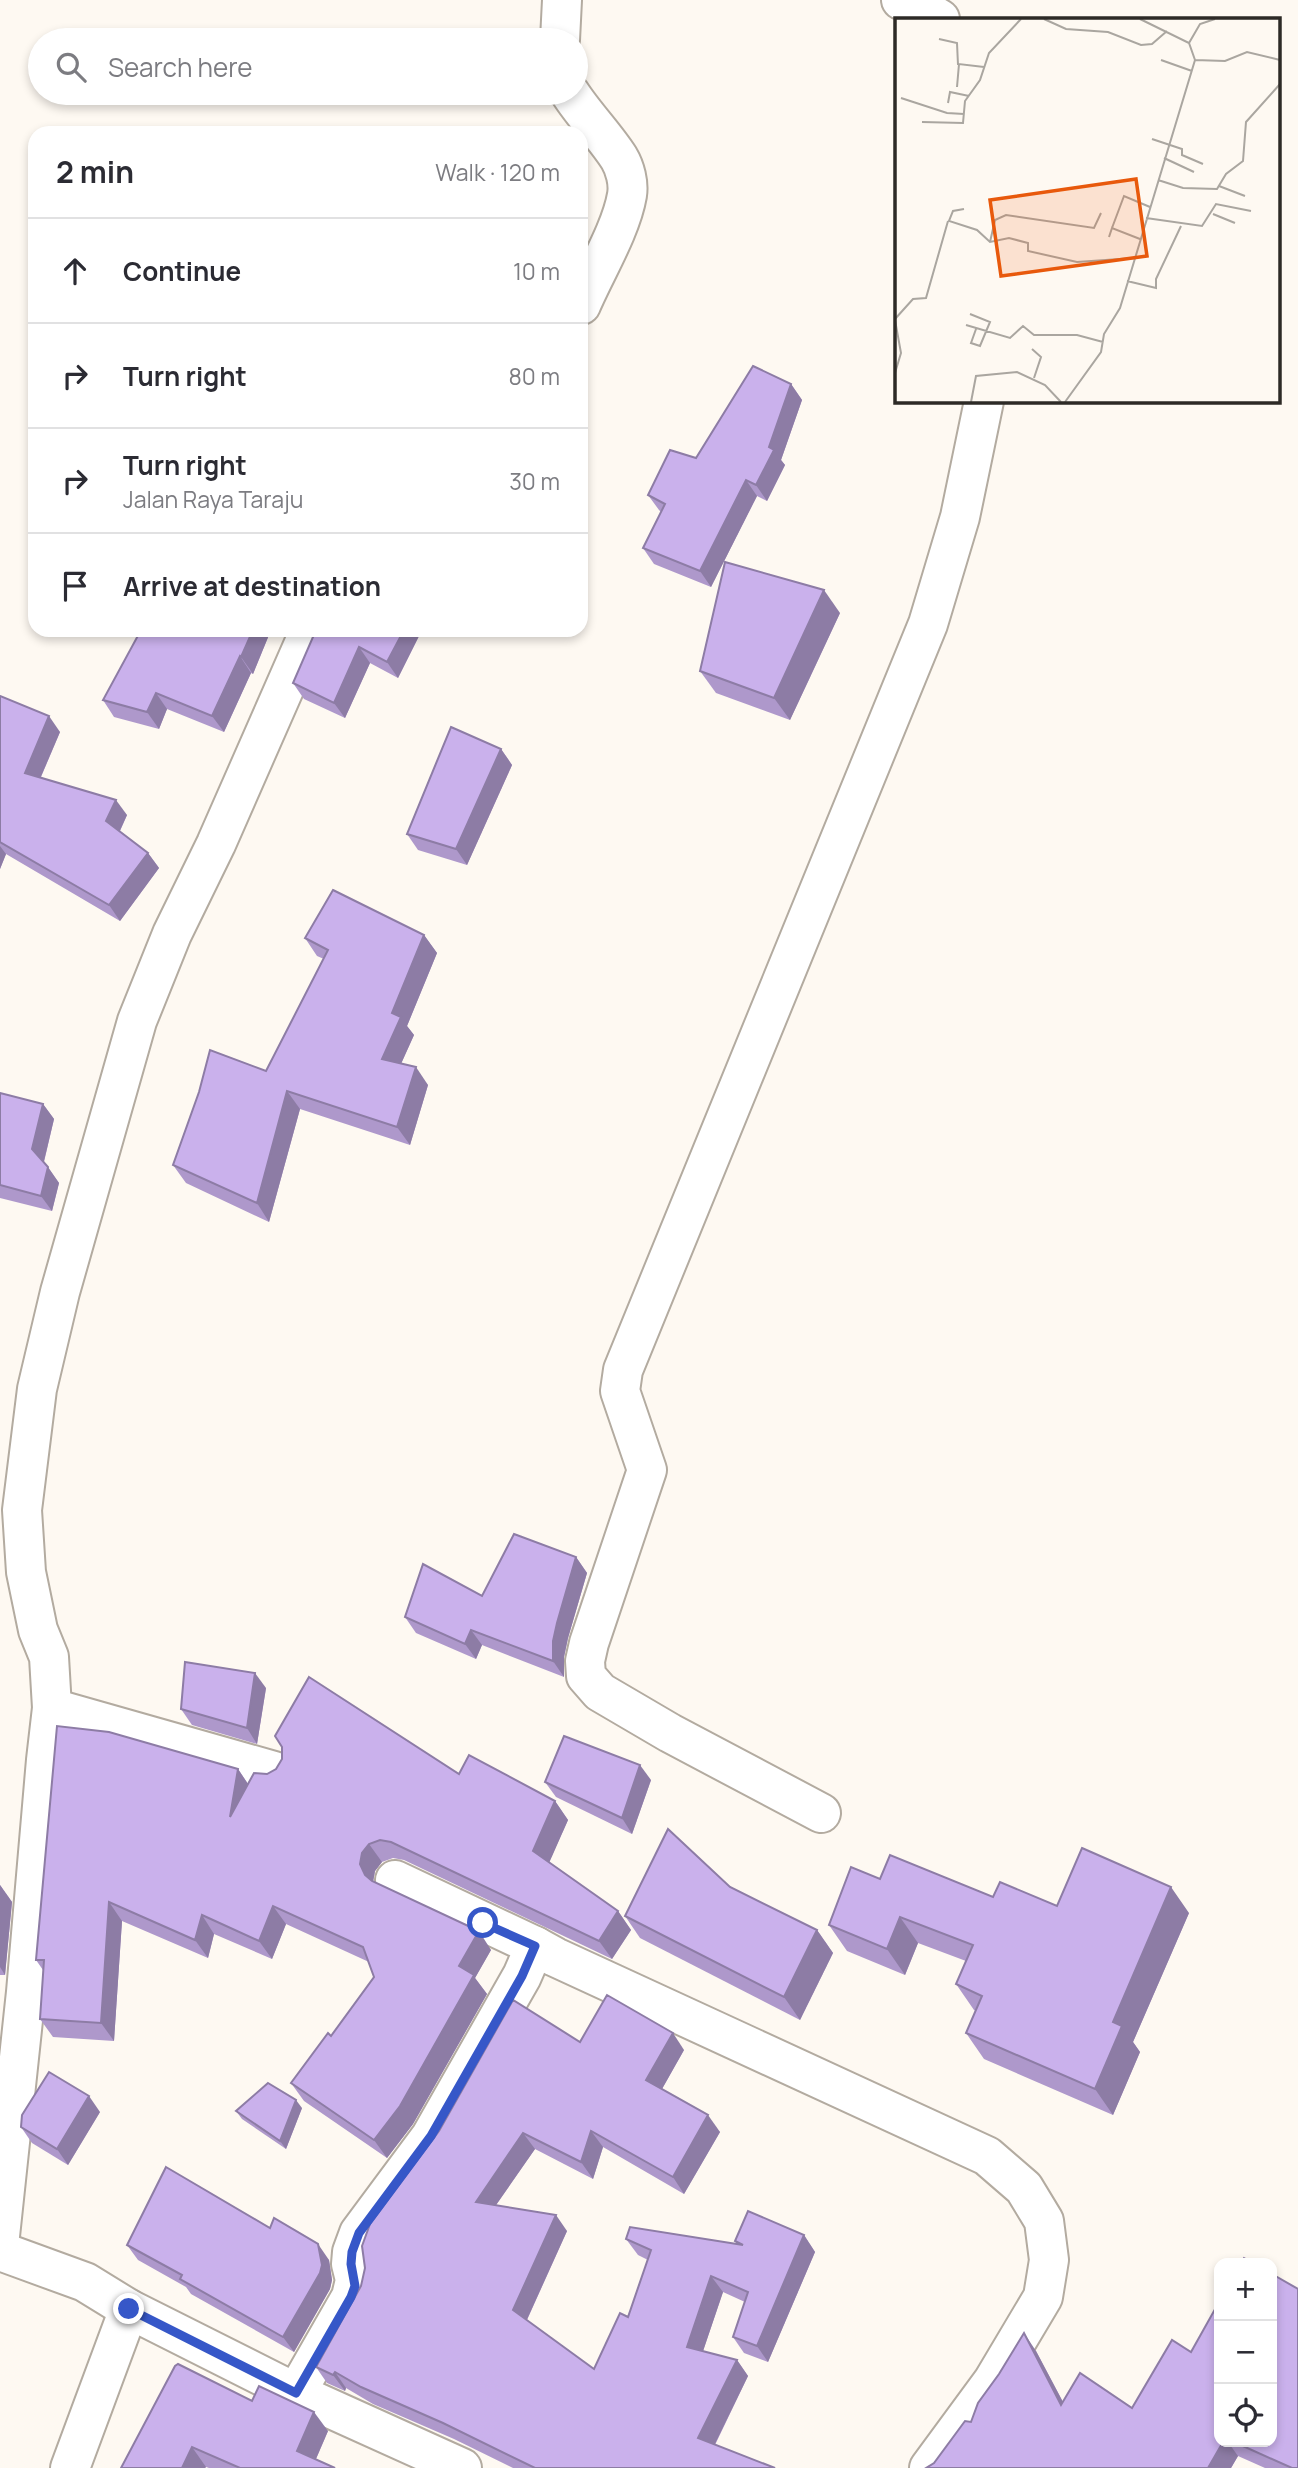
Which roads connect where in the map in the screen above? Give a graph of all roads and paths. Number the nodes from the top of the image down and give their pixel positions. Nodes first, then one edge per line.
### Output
1 (562, 0) edge
2 (901, 0) edge
3 (938, 18) edge
4 (561, 28) edge
5 (578, 105) edge
6 (588, 290) edge
7 (984, 402) edge
8 (307, 637) edge
9 (52, 1708) junction
10 (274, 1771) edge
11 (821, 1813) dead end
12 (394, 1880) dead end
13 (535, 1946) junction
14 (0, 2236) edge
15 (0, 2250) edge
16 (129, 2309) junction
17 (296, 2393) junction
18 (70, 2468) edge
19 (462, 2468) edge
20 (929, 2468) edge

1 - 4 street
2 - 3 street
5 - 6 street
7 - 11 street
8 - 9 street
9 - 10 street
9 - 14 street
12 - 13 street
13 - 17 street
13 - 20 street
15 - 16 street
16 - 17 street
16 - 18 street
17 - 19 street

